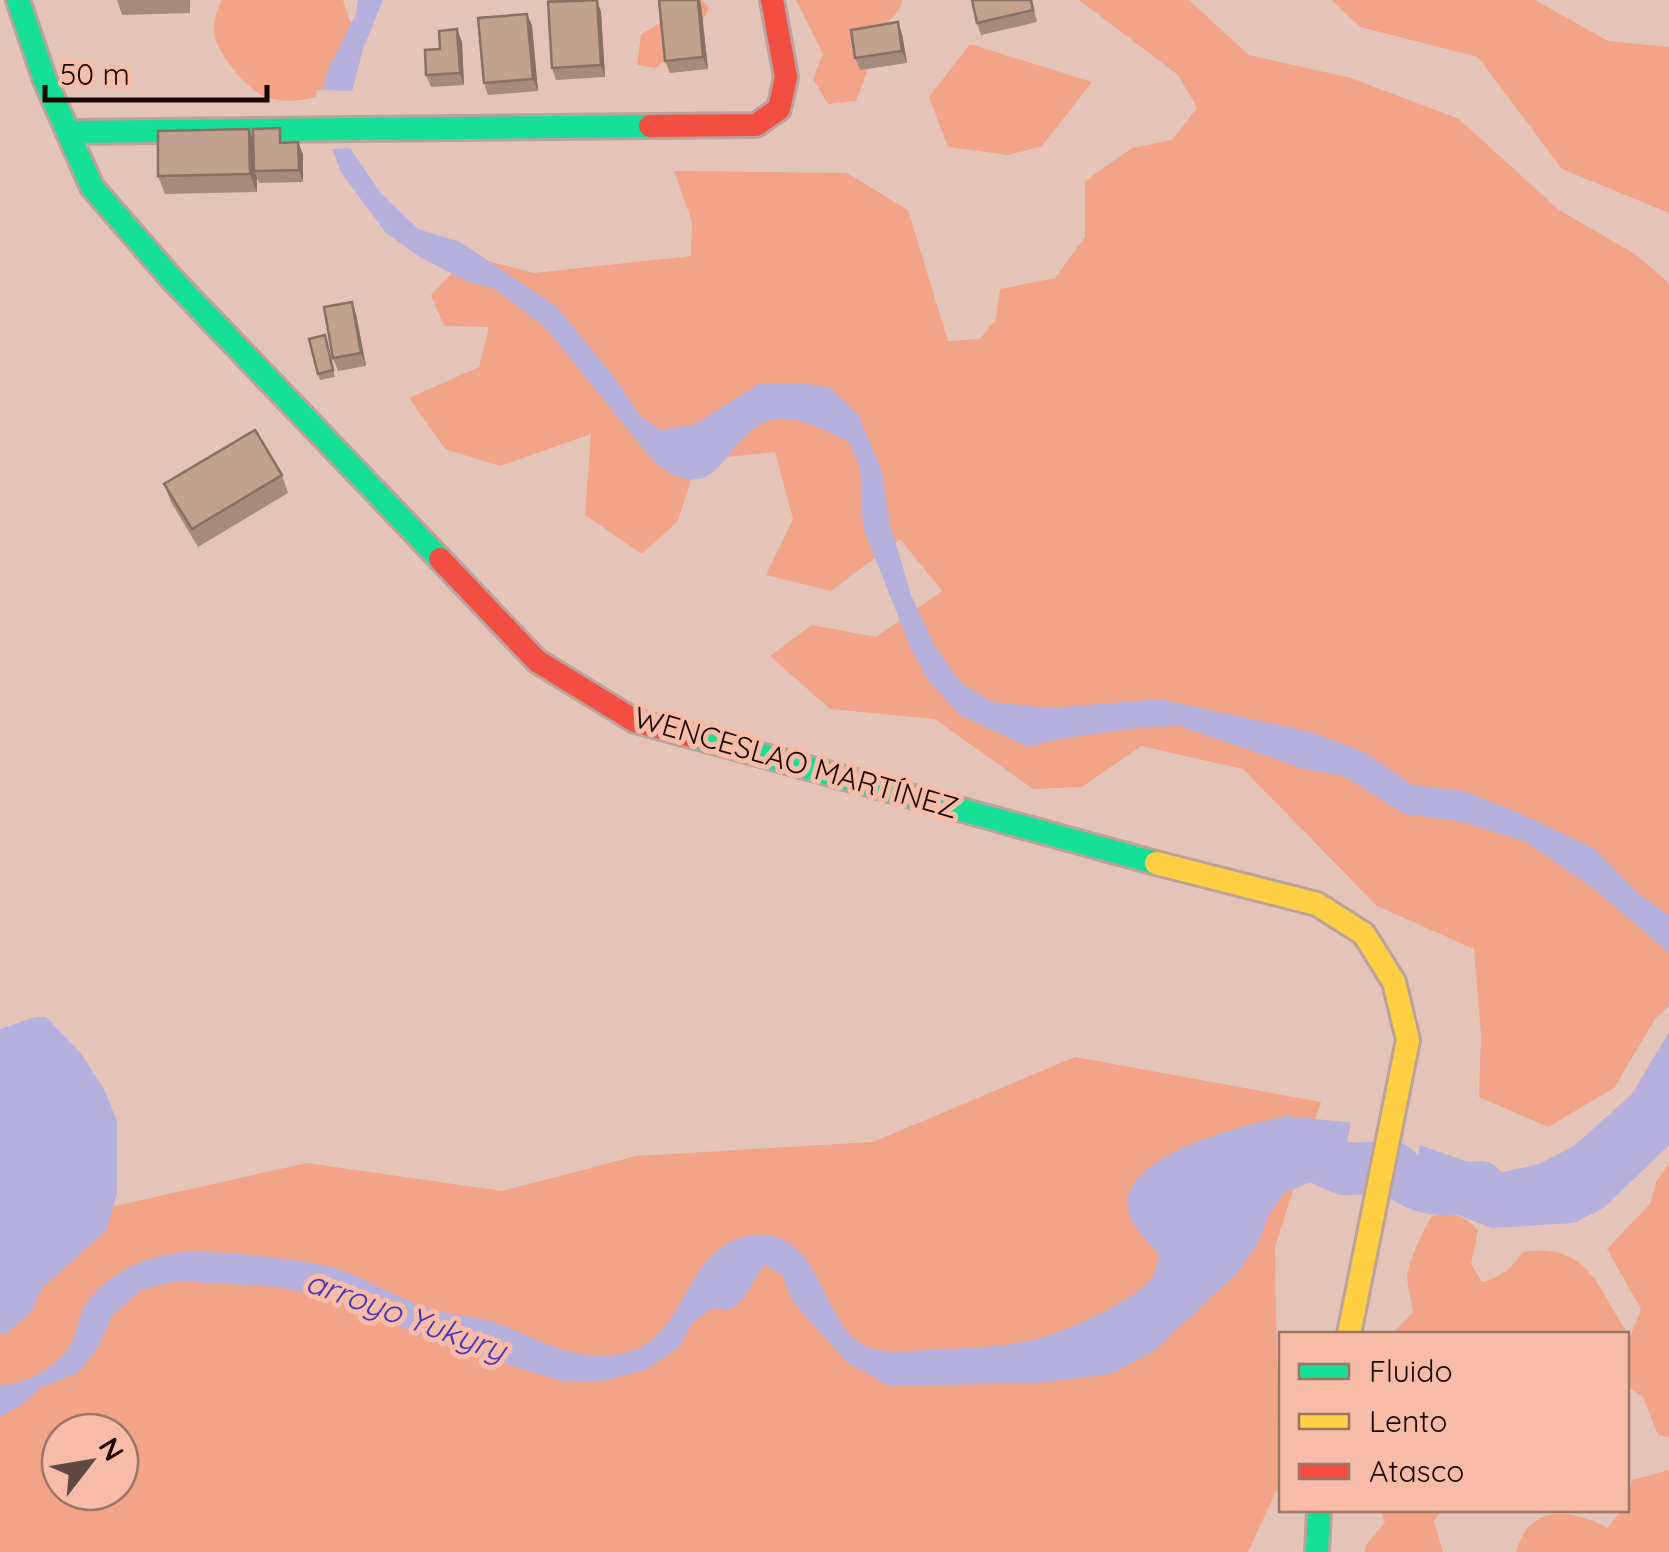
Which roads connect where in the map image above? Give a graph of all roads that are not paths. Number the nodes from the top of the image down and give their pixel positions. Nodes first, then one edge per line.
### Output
1 (18, 0) edge
2 (772, 0) edge
3 (68, 132) junction
4 (1349, 1332) edge
5 (1319, 1512) edge
6 (1317, 1552) edge

1 - 3 main road, WENCESLAO MARTÍNEZ
2 - 3 main road
3 - 4 main road, WENCESLAO MARTÍNEZ
5 - 6 main road

